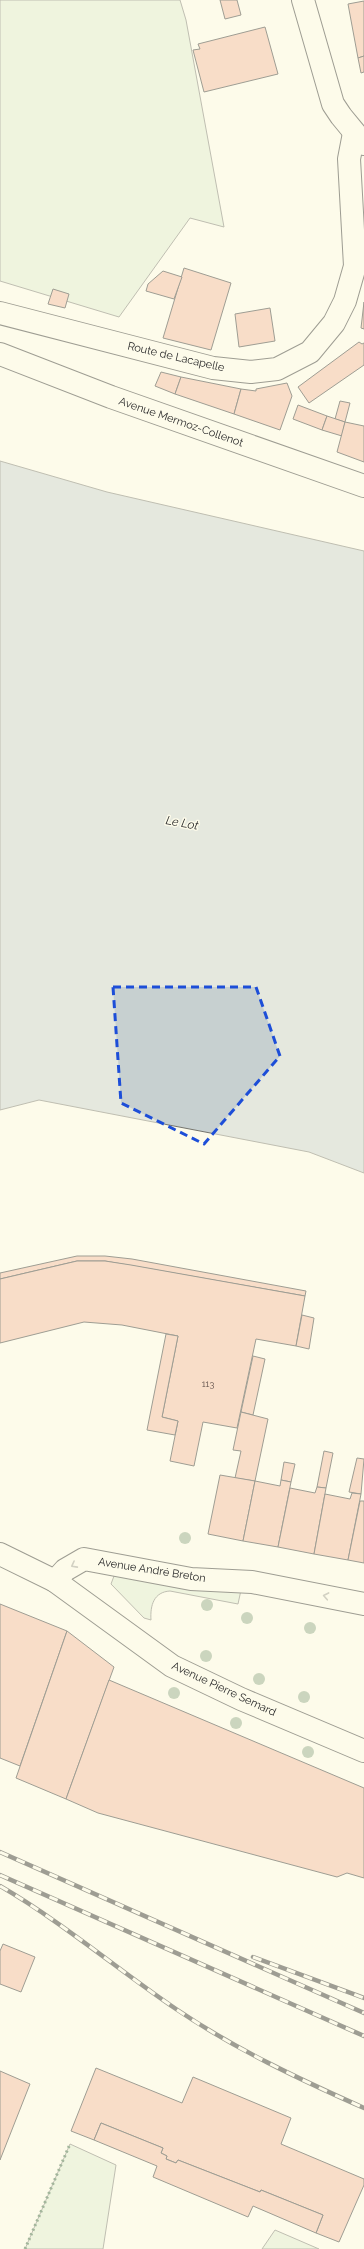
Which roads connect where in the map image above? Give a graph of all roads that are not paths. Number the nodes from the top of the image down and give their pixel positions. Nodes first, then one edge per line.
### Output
1 (303, 0) edge
2 (359, 138) edge
3 (0, 313) edge
4 (0, 354) edge
5 (364, 486) edge
6 (0, 1554) edge
7 (55, 1581) junction
8 (364, 1604) edge
9 (364, 1751) edge

1 - 2 street, Route de Lacapelle
2 - 3 street, Route de Lacapelle
4 - 5 street, Avenue Mermoz-Collenot
6 - 7 street
8 -> 7 street, Avenue André Breton
7 - 9 street, Avenue Pierre Semard

